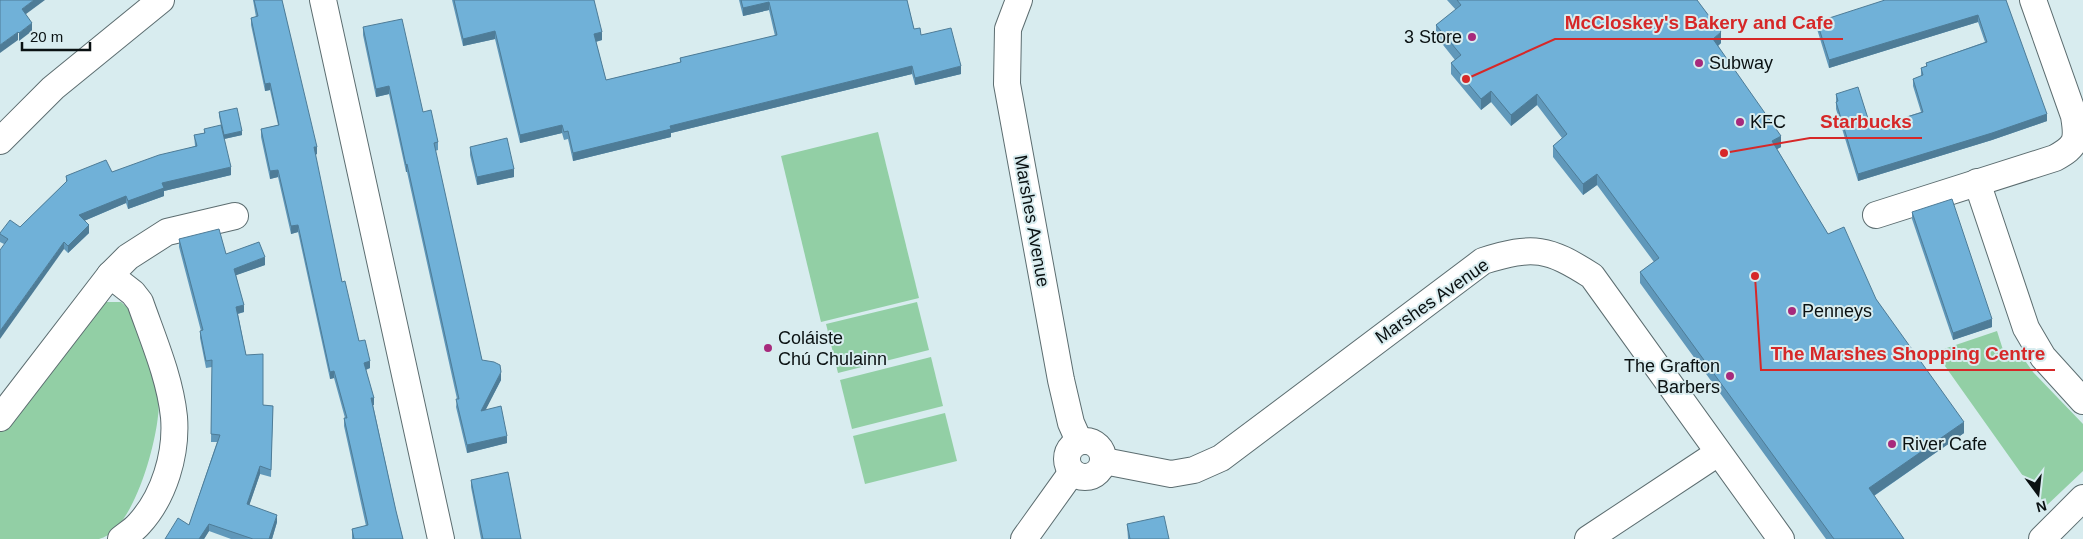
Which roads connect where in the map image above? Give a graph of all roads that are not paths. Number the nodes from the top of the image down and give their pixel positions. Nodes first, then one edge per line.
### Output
1 (161, 0) edge
2 (323, 0) edge
3 (1019, 0) edge
4 (2033, 0) edge
5 (0, 141) edge
6 (1977, 182) junction
7 (1876, 215) dead end
8 (235, 216) dead end
9 (110, 275) junction
10 (2083, 402) edge
11 (0, 418) edge
12 (1079, 441) junction
13 (1718, 452) junction
14 (1104, 461) junction
15 (1072, 472) junction
16 (2083, 498) edge
17 (122, 539) edge
18 (441, 539) edge
19 (1024, 539) edge
20 (1588, 539) edge
21 (1781, 539) edge
22 (2042, 539) edge

1 - 5 street
2 - 18 street
3 - 12 street, Marshes Avenue
4 - 6 street
6 - 7 street
6 - 10 street
8 - 9 street
9 - 11 street
9 - 17 street
12 - 14 street
12 - 15 street
13 - 14 street, Marshes Avenue
13 - 20 street
13 - 21 street, Marshes Avenue
14 - 15 street
15 - 19 street
16 - 22 street

